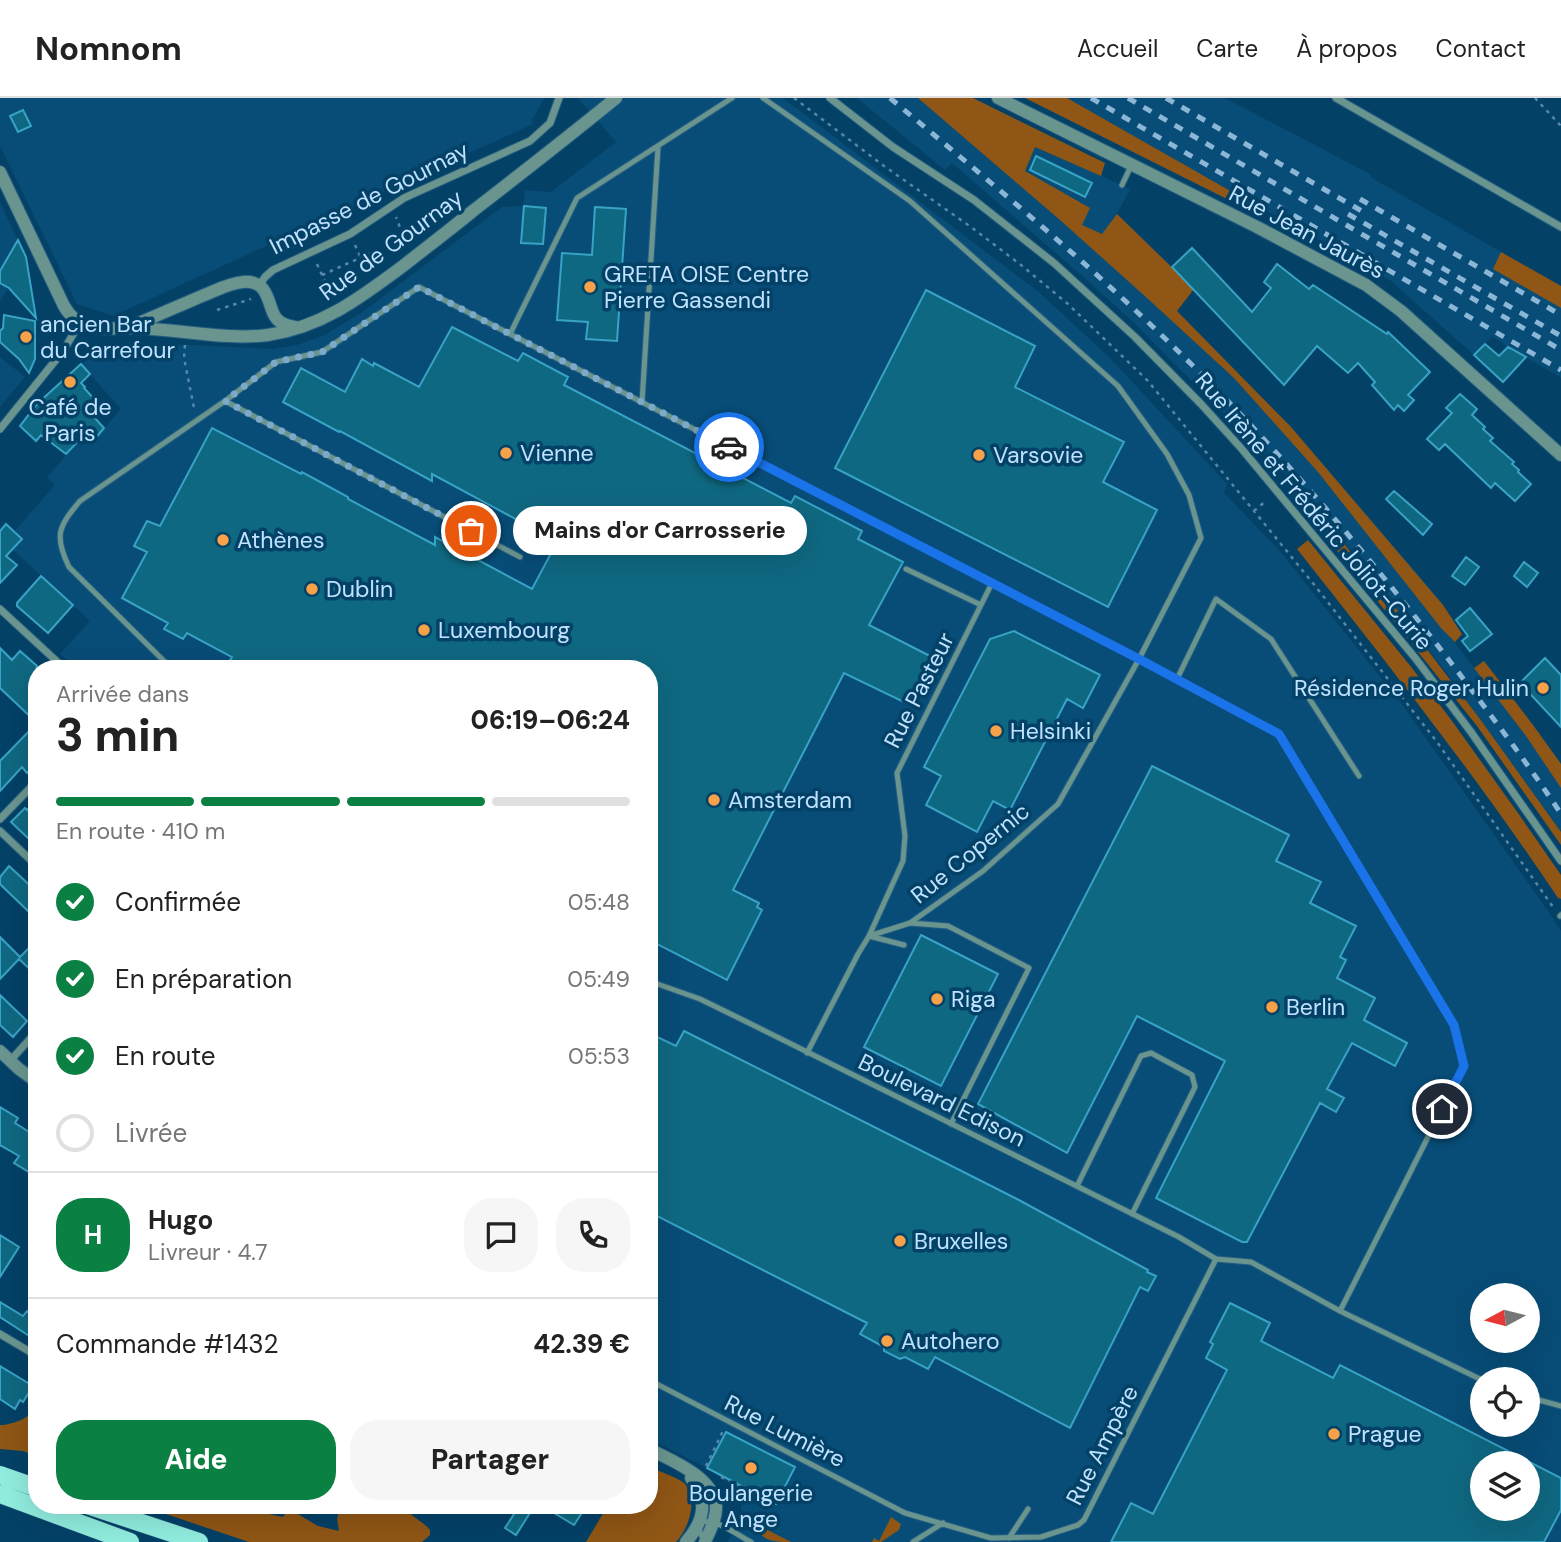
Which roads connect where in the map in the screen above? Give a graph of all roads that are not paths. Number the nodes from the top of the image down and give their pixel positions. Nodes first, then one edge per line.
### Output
1 (559, 98) edge
2 (616, 98) edge
3 (732, 98) edge
4 (763, 98) edge
5 (830, 98) edge
6 (998, 98) edge
7 (1336, 98) edge
8 (659, 146) junction
9 (1132, 164) junction
10 (0, 172) edge
11 (1122, 185) dead end
12 (1561, 227) edge
13 (262, 290) junction
14 (79, 323) junction
15 (300, 327) junction
16 (129, 328) junction
17 (510, 334) junction
18 (225, 401) junction
19 (642, 402) junction
20 (0, 429) edge
21 (1561, 455) edge
22 (520, 557) dead end
23 (906, 569) dead end
24 (992, 583) junction
25 (981, 605) junction
26 (0, 608) edge
27 (1139, 659) junction
28 (55, 660) edge
29 (163, 660) edge
30 (1177, 679) junction
31 (1359, 776) dead end
32 (28, 790) edge
33 (0, 819) edge
34 (0, 831) edge
35 (28, 857) edge
36 (1561, 861) edge
37 (910, 923) junction
38 (869, 936) junction
39 (904, 945) dead end
40 (658, 984) edge
41 (28, 1038) edge
42 (807, 1053) junction
43 (5, 1056) edge
44 (28, 1075) edge
45 (951, 1124) junction
46 (1077, 1186) junction
47 (1132, 1214) junction
48 (1216, 1259) junction
49 (1340, 1311) junction
50 (0, 1334) edge
51 (28, 1351) edge
52 (1470, 1374) edge
53 (658, 1386) edge
54 (1540, 1400) edge
55 (1561, 1406) edge
56 (658, 1454) edge
57 (673, 1461) junction
58 (0, 1475) edge
59 (28, 1485) edge
60 (0, 1494) edge
61 (28, 1504) edge
62 (1028, 1509) dead end
63 (905, 1513) joint
64 (54, 1514) edge
65 (114, 1514) edge
66 (699, 1522) junction
67 (714, 1522) junction
68 (943, 1523) junction
69 (1041, 1537) junction
70 (991, 1538) junction
71 (1009, 1538) junction
72 (130, 1542) edge
73 (199, 1542) edge
74 (686, 1542) edge
75 (706, 1542) edge
76 (751, 1542) edge
77 (913, 1542) edge
78 (984, 1542) edge
79 (1048, 1542) edge

1 - 13 street, Impasse de Gournay
2 - 15 street, Rue de Gournay
3 - 8 lane
4 - 27 lane, Rue Copernic
5 - 36 street, Rue Irène et Frédéric Joliot-Curie
6 - 9 street, Rue Jean Jaurès
7 - 12 street
8 - 17 lane
8 - 19 lane
9 - 11 lane
9 - 21 street, Rue Jean Jaurès
10 - 14 street
13 - 15 street
13 - 16 street
14 - 16 street, Rue de Gournay
14 - 20 street
15 - 16 street, Rue de Gournay
17 - 18 lane
17 - 19 lane
18 - 22 lane
18 - 29 lane
19 - 24 lane
23 - 25 lane
24 - 25 lane, Rue Pasteur
24 - 27 lane
25 - 38 lane, Rue Pasteur
26 - 28 street
27 - 30 lane
27 - 37 lane, Rue Copernic
30 - 31 lane
30 - 49 lane
32 - 33 street
34 - 35 street
37 - 38 lane, Rue Copernic
37 - 45 lane
38 - 39 lane
38 - 42 lane
40 - 42 lane, Boulevard Edison
41 - 43 street
42 - 45 lane, Boulevard Edison
43 - 44 street
45 - 46 lane, Boulevard Edison
46 - 47 lane, Boulevard Edison
46 - 47 lane
47 - 48 lane, Boulevard Edison
48 - 49 lane
48 - 69 lane, Rue Ampère
49 - 52 lane
50 - 51 street
53 - 63 lane, Rue Lumière
54 - 55 lane
56 - 57 street
57 - 66 street
57 - 67 street
58 - 59 main road
60 - 61 main road
62 - 71 lane
63 - 68 lane, Rue Ampère
64 - 72 main road
65 - 73 main road
66 - 67 lane
66 - 74 street
66 - 75 lane
67 - 75 street
67 - 76 lane
68 - 70 lane, Rue Ampère
68 - 77 lane
69 - 71 lane, Rue Ampère
69 - 79 lane
70 - 71 lane, Rue Ampère
70 - 78 lane

